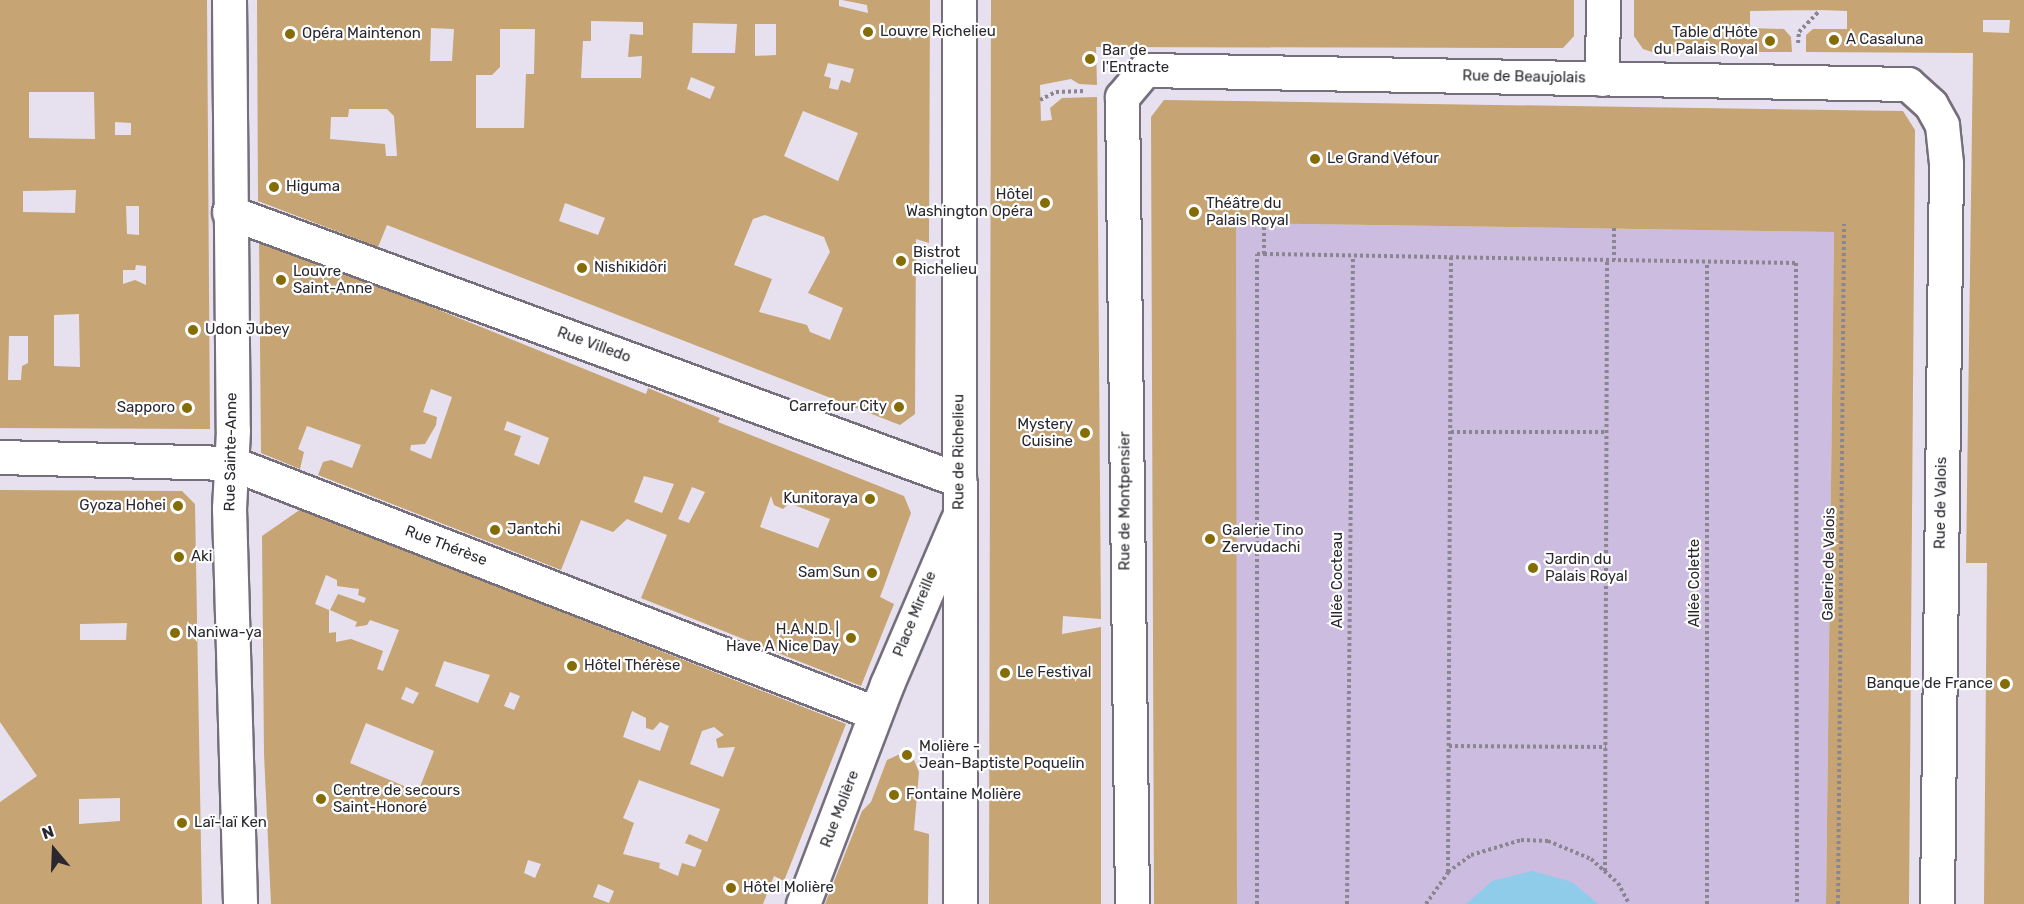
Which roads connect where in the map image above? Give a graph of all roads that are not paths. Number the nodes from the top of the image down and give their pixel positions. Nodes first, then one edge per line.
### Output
1 (229, 0) edge
2 (959, 0) edge
3 (1603, 0) edge
4 (1602, 79) junction
5 (1122, 97) joint
6 (1931, 105) joint
7 (229, 212) junction
8 (0, 457) edge
9 (231, 463) junction
10 (959, 480) junction
11 (959, 516) junction
12 (875, 713) junction
13 (240, 904) edge
14 (803, 904) edge
15 (960, 904) edge
16 (1132, 904) edge
17 (1937, 904) edge

1 - 7 street, Rue Sainte-Anne
2 - 10 street, Rue de Richelieu
3 - 4 street
4 - 5 street, Rue de Beaujolais
4 - 6 street, Rue de Beaujolais
5 - 16 street, Rue de Montpensier
6 - 17 street, Rue de Valois
7 - 9 street, Rue Sainte-Anne
7 - 10 street, Rue Villedo
8 - 9 street, Rue Thérèse
9 - 12 street, Rue Thérèse
9 - 13 street, Rue Sainte-Anne
10 - 11 street, Rue de Richelieu
11 - 12 street, Place Mireille
11 - 15 street, Rue de Richelieu
12 - 14 street, Rue Molière

